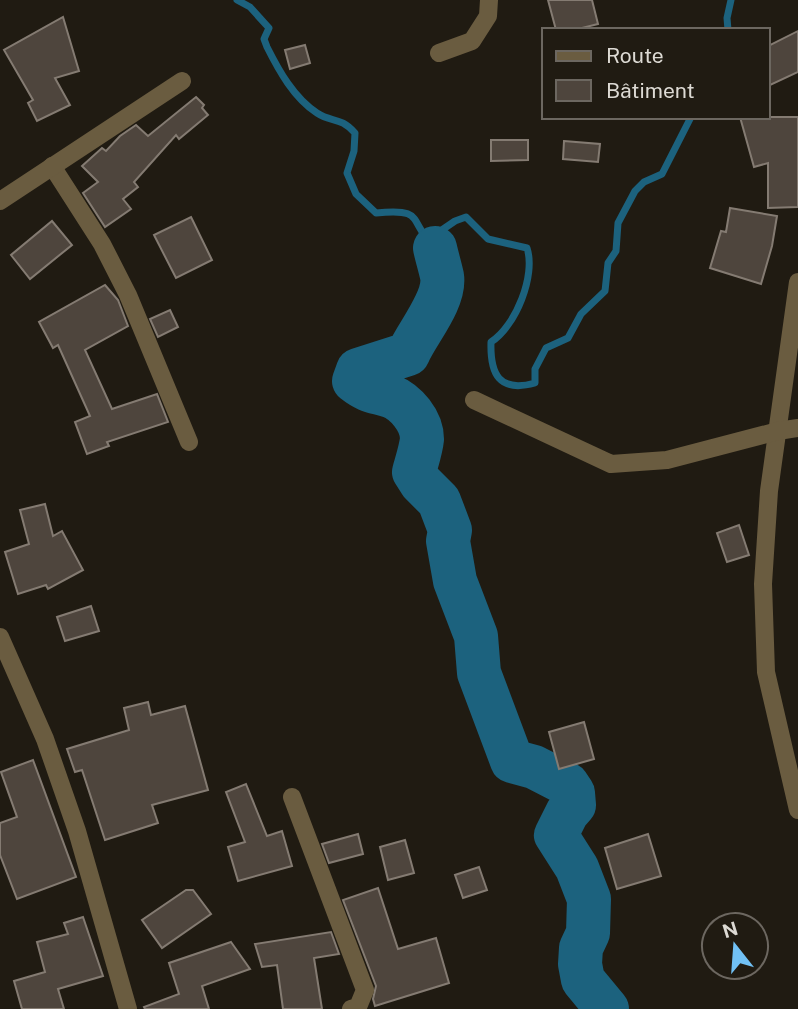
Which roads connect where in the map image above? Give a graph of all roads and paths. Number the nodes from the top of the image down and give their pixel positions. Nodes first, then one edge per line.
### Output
1 (489, 0) edge
2 (439, 53) dead end
3 (182, 81) dead end
4 (52, 166) junction
5 (0, 201) edge
6 (798, 282) edge
7 (474, 400) dead end
8 (798, 428) edge
9 (778, 431) junction
10 (189, 442) dead end
11 (0, 637) edge
12 (292, 797) dead end
13 (798, 810) edge
14 (128, 1009) edge
15 (351, 1009) edge

1 - 2 street
3 - 4 street
4 - 5 street
4 - 10 street
6 - 9 street
7 - 9 street
8 - 9 street
9 - 13 street
11 - 14 street
12 - 15 street

